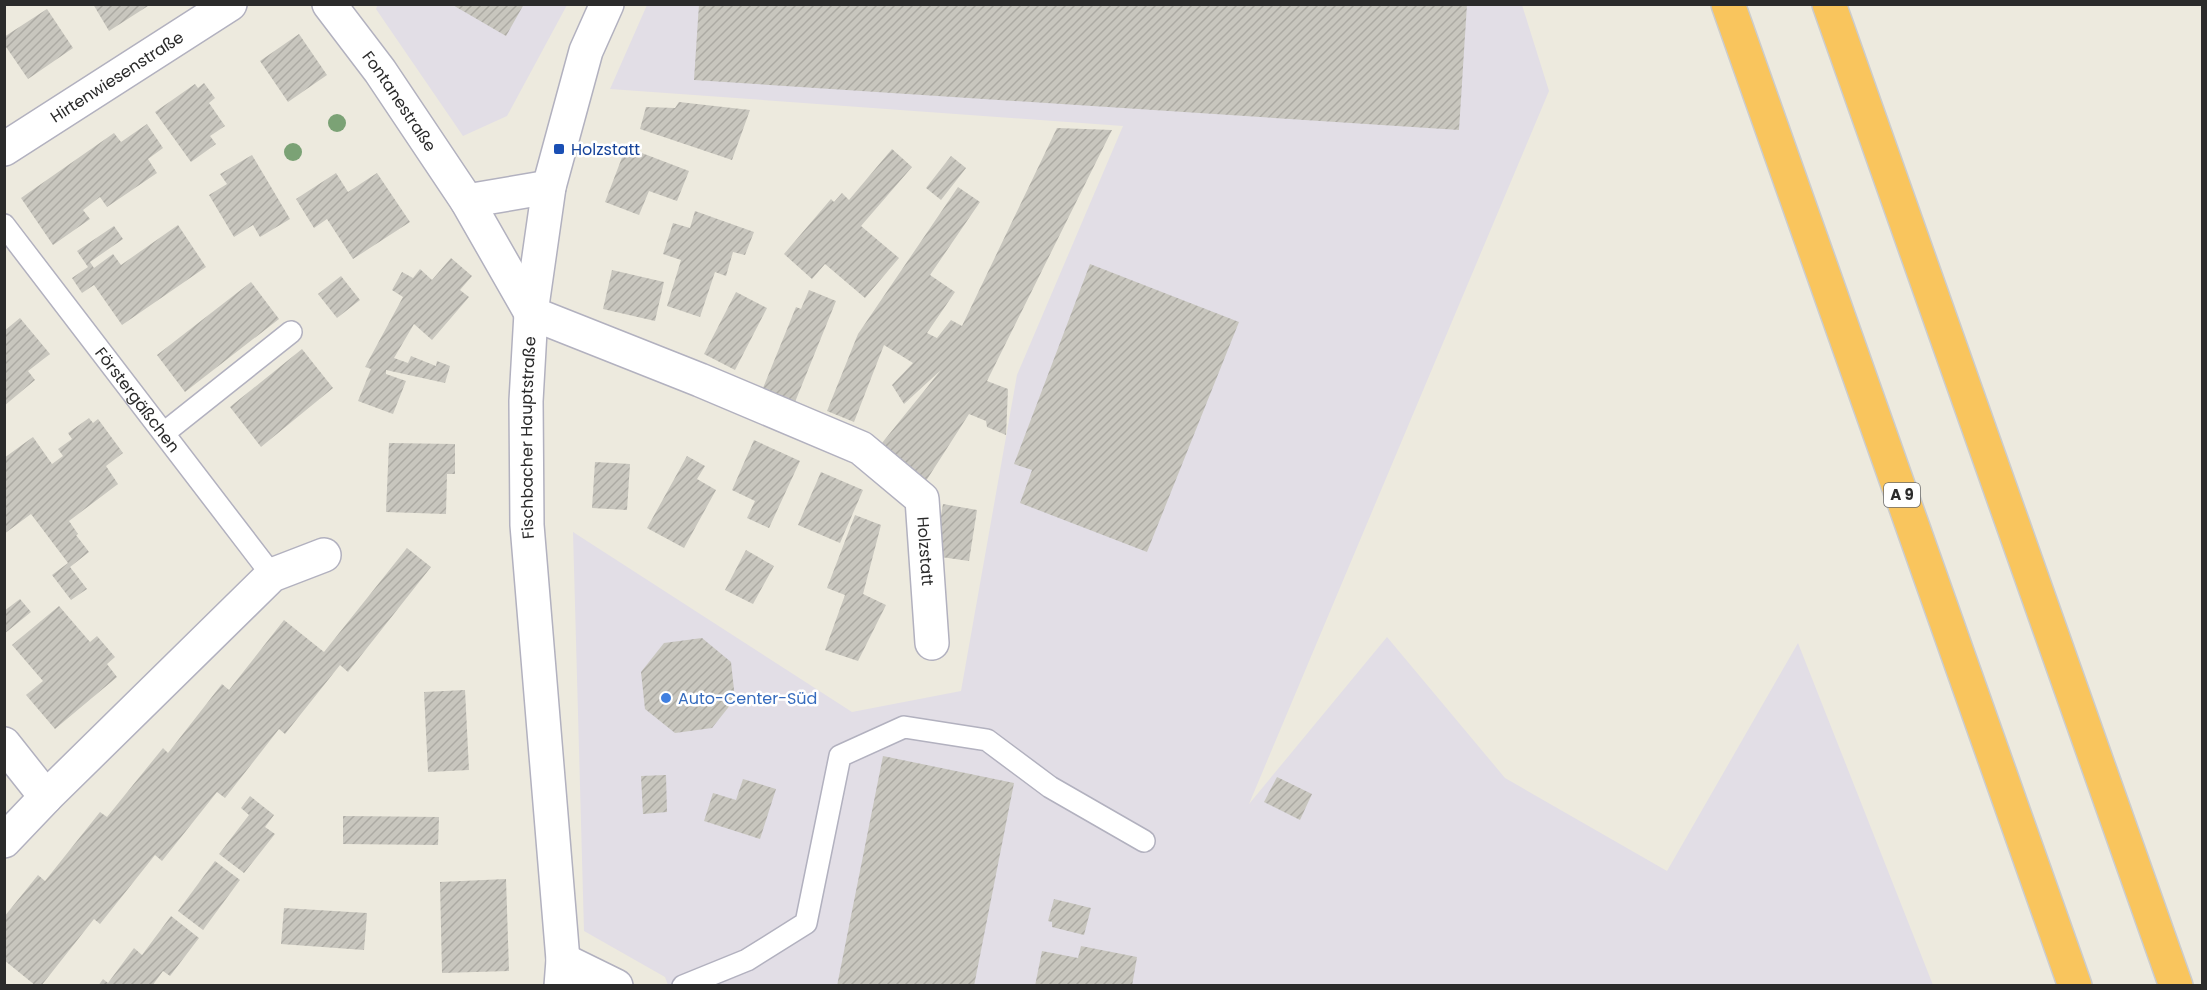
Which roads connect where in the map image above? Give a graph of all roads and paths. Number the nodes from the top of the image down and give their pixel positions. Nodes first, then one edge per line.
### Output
1 (230, 4) edge
2 (329, 4) edge
3 (607, 4) edge
4 (1728, 4) edge
5 (1829, 4) edge
6 (4, 149) edge
7 (549, 187) junction
8 (467, 201) junction
9 (4, 225) edge
10 (531, 313) junction
11 (291, 332) dead end
12 (164, 433) junction
13 (324, 555) dead end
14 (272, 575) junction
15 (932, 643) dead end
16 (4, 744) edge
17 (46, 797) junction
18 (4, 841) edge
19 (1144, 841) dead end
20 (562, 973) edge
21 (616, 986) edge
22 (683, 986) edge
23 (2075, 986) edge
24 (2176, 986) edge

1 - 6 street, Hirtenwiesenstraße
2 - 8 street, Fontanestraße
3 - 7 street, Fischbacher Hauptstraße
4 - 23 highway, A 9
5 - 24 highway
7 - 8 street
7 - 10 street, Fischbacher Hauptstraße
8 - 10 street, Fontanestraße
9 - 12 lane, Förstergäßchen
10 - 15 street, Holzstatt
10 - 20 street, Fischbacher Hauptstraße
11 - 12 lane
12 - 14 lane, Förstergäßchen
13 - 14 street
14 - 17 street
16 - 17 street
17 - 18 street
19 - 22 lane
20 - 21 street

